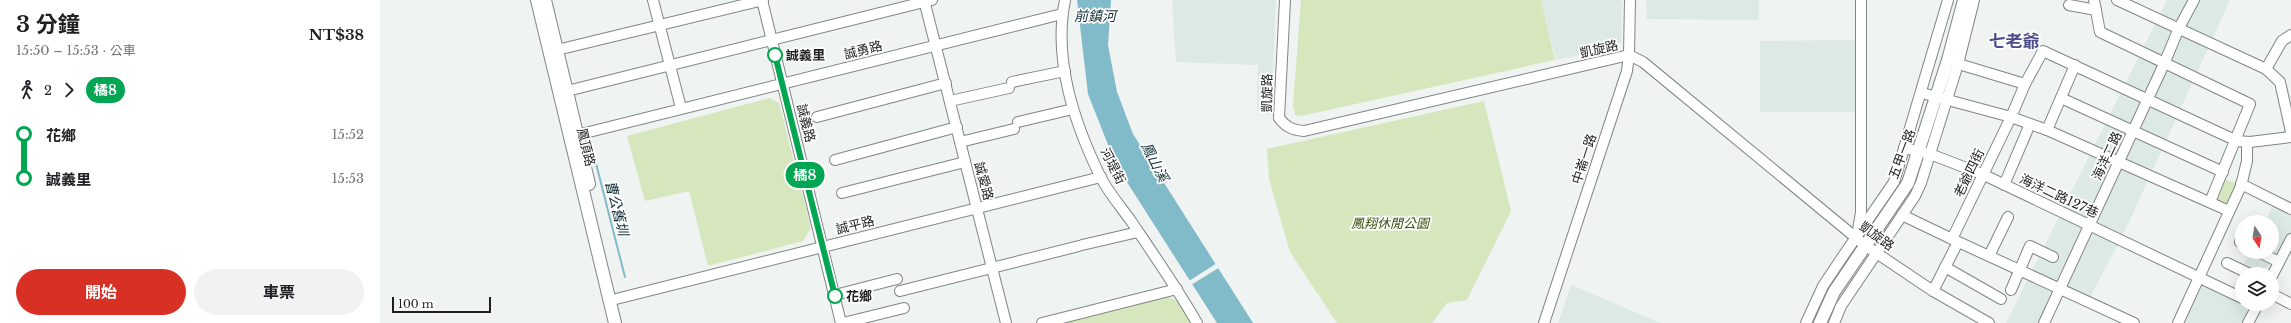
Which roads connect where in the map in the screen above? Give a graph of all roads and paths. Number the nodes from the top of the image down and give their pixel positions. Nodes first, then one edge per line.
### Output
1 (537, 0) edge
2 (545, 0) edge
3 (653, 0) edge
4 (762, 0) edge
5 (1065, 0) edge
6 (1285, 0) edge
7 (1630, 0) edge
8 (1861, 0) edge
9 (1948, 0) edge
10 (1964, 0) edge
11 (1974, 0) edge
12 (2094, 0) edge
13 (2117, 0) edge
14 (2194, 0) edge
15 (927, 1) edge
16 (2136, 4) edge
17 (2069, 5) dead end
18 (2096, 10) junction
19 (1062, 14) junction
20 (659, 24) junction
21 (2179, 28) junction
22 (2291, 35) edge
23 (772, 40) junction
24 (936, 45) junction
25 (557, 50) junction
26 (1629, 55) junction
27 (1953, 62) junction
28 (2164, 64) junction
29 (670, 65) junction
30 (2075, 65) junction
31 (2266, 69) junction
32 (1065, 71) junction
33 (946, 83) junction
34 (782, 84) junction
35 (2025, 84) junction
36 (567, 91) junction
37 (1922, 93) junction
38 (1941, 98) junction
39 (2060, 98) junction
40 (2148, 98) junction
41 (950, 101) junction
42 (681, 108) junction
43 (1073, 109) junction
44 (817, 117) dead end
45 (2012, 117) junction
46 (2030, 124) junction
47 (957, 127) junction
48 (2047, 130) junction
49 (2133, 130) junction
50 (2291, 132) edge
51 (577, 135) junction
52 (2291, 137) edge
53 (2237, 140) junction
54 (960, 142) junction
55 (2247, 142) junction
56 (1904, 148) junction
57 (1925, 153) junction
58 (835, 160) dead end
59 (965, 162) junction
60 (2118, 162) junction
61 (2223, 172) junction
62 (1982, 174) junction
63 (1101, 177) junction
64 (2241, 184) junction
65 (2004, 185) junction
66 (842, 193) dead end
67 (2210, 202) junction
68 (977, 207) junction
69 (2291, 209) edge
70 (2229, 211) junction
71 (1902, 215) junction
72 (2008, 218) dead end
73 (2090, 225) junction
74 (1138, 232) junction
75 (1856, 238) junction
76 (2291, 239) edge
77 (1955, 240) junction
78 (823, 247) junction
79 (1871, 249) junction
80 (1989, 256) junction
81 (2053, 257) dead end
82 (2291, 258) edge
83 (2273, 259) edge
84 (2279, 262) junction
85 (2227, 263) dead end
86 (992, 267) junction
87 (1945, 267) junction
88 (2235, 267) edge
89 (2276, 267) edge
90 (2020, 271) junction
91 (2199, 277) junction
92 (897, 280) dead end
93 (2060, 288) junction
94 (1177, 289) junction
95 (900, 290) dead end
96 (2011, 290) dead end
97 (1933, 291) junction
98 (2235, 295) edge
99 (835, 296) junction
100 (2279, 298) edge
101 (616, 299) junction
102 (2001, 299) dead end
103 (2291, 304) edge
104 (904, 308) dead end
105 (2254, 311) edge
106 (615, 323) edge
107 (622, 323) edge
108 (842, 323) edge
109 (1006, 323) edge
110 (1042, 323) edge
111 (1198, 323) edge
112 (1544, 323) edge
113 (1806, 323) edge
114 (1820, 323) edge
115 (1834, 323) edge
116 (1989, 323) edge
117 (2044, 323) edge
118 (2134, 323) edge
119 (2178, 323) edge
120 (2248, 323) edge

1 - 106 main road, 鳳頂路
2 - 25 main road, 鳳頂路
3 - 20 street
4 - 20 street
4 - 23 street, 誠義路
5 - 19 street, 河堤街
6 - 26 street, 凱旋路
7 - 26 street, 中崙一路
8 - 75 street
9 - 37 street, 五甲一路
10 - 27 main road, 五甲一路
11 - 27 street, 五甲一路
12 - 18 street
13 - 16 street
14 - 21 street, 海洋二路
15 - 23 street
15 - 24 street, 誠愛路
16 - 21 street
17 - 18 street
18 - 28 street
19 - 24 street, 誠勇路
19 - 32 street, 河堤街
20 - 25 street
20 - 29 street
21 - 28 street, 海洋二路
21 - 31 street
22 - 31 street
23 - 29 street
23 - 34 street, 誠義路
24 - 33 street, 誠愛路
24 - 34 street, 誠勇路
25 - 36 main road, 鳳頂路
26 - 75 street, 凱旋路
26 - 112 street, 中崙一路
27 - 35 street
27 - 38 main road, 五甲一路
28 - 40 street, 海洋二路
28 - 53 street
29 - 36 street
29 - 42 street
30 - 35 street, 老爺四街
30 - 39 street
30 - 40 street
31 - 50 street
32 - 41 street
32 - 43 street, 河堤街
33 - 41 street, 誠愛路
33 - 44 street
34 - 42 street, 誠勇路
34 - 78 street, 誠義路
35 - 45 street, 老爺四街
36 - 51 main road, 鳳頂路
37 - 38 street
37 - 56 street, 五甲一路
38 - 45 street
38 - 57 main road, 五甲一路
39 - 48 street
39 - 49 street
40 - 49 street, 海洋二路
40 - 53 street
41 - 47 street, 誠愛路
42 - 51 street, 誠勇路
43 - 54 street
43 - 63 street, 河堤街
45 - 46 street
45 - 62 street, 老爺四街
46 - 48 street
46 - 65 street
47 - 54 street, 誠愛路
47 - 58 street
48 - 60 street
49 - 60 street, 海洋二路
49 - 61 street
51 - 101 main road, 鳳頂路
52 - 55 street
53 - 55 street
53 - 61 street
54 - 59 street, 誠愛路
55 - 64 street
56 - 57 street, 海洋二路127巷
56 - 75 street, 五甲一路
57 - 62 street, 海洋二路127巷
57 - 71 street, 五甲一路
57 - 79 main road, 五甲一路
59 - 66 street
59 - 68 street, 誠愛路
60 - 67 street
60 - 73 street, 海洋二路
61 - 67 street
62 - 65 street, 海洋二路127巷
62 - 77 street, 老爺四街
63 - 68 street, 誠平路
63 - 74 street, 河堤街
64 - 69 street
64 - 70 street
65 - 73 street, 海洋二路127巷
67 - 70 street
68 - 78 street, 誠平路
68 - 86 street, 誠愛路
70 - 91 street
71 - 77 street
71 - 79 street, 五甲一路
72 - 80 street
73 - 91 street, 海洋二路127巷
73 - 93 street, 海洋二路
74 - 86 street
74 - 94 street, 河堤街
75 - 79 street, 凱旋路
75 - 113 street, 五甲一路
76 - 84 street
77 - 80 street
77 - 87 street, 老爺四街
78 - 99 street, 誠義路
78 - 101 street, 誠平路
79 - 97 street, 凱旋路
79 - 114 main road, 五甲一路
79 - 115 street, 五甲一路
80 - 90 street
81 - 90 street
82 - 84 street
83 - 84 street
84 - 89 street
85 - 88 street
86 - 95 street
86 - 109 street, 誠愛路
87 - 97 street, 老爺四街
87 - 102 street
90 - 93 street
90 - 96 street
91 - 98 street, 海洋二路127巷
91 - 119 street
92 - 99 street
93 - 117 street, 海洋二路
93 - 118 street
94 - 110 street
94 - 111 street, 河堤街
97 - 116 street, 凱旋路
99 - 108 street, 誠義路
100 - 103 street
101 - 107 main road, 鳳頂路
104 - 108 street
105 - 120 street

